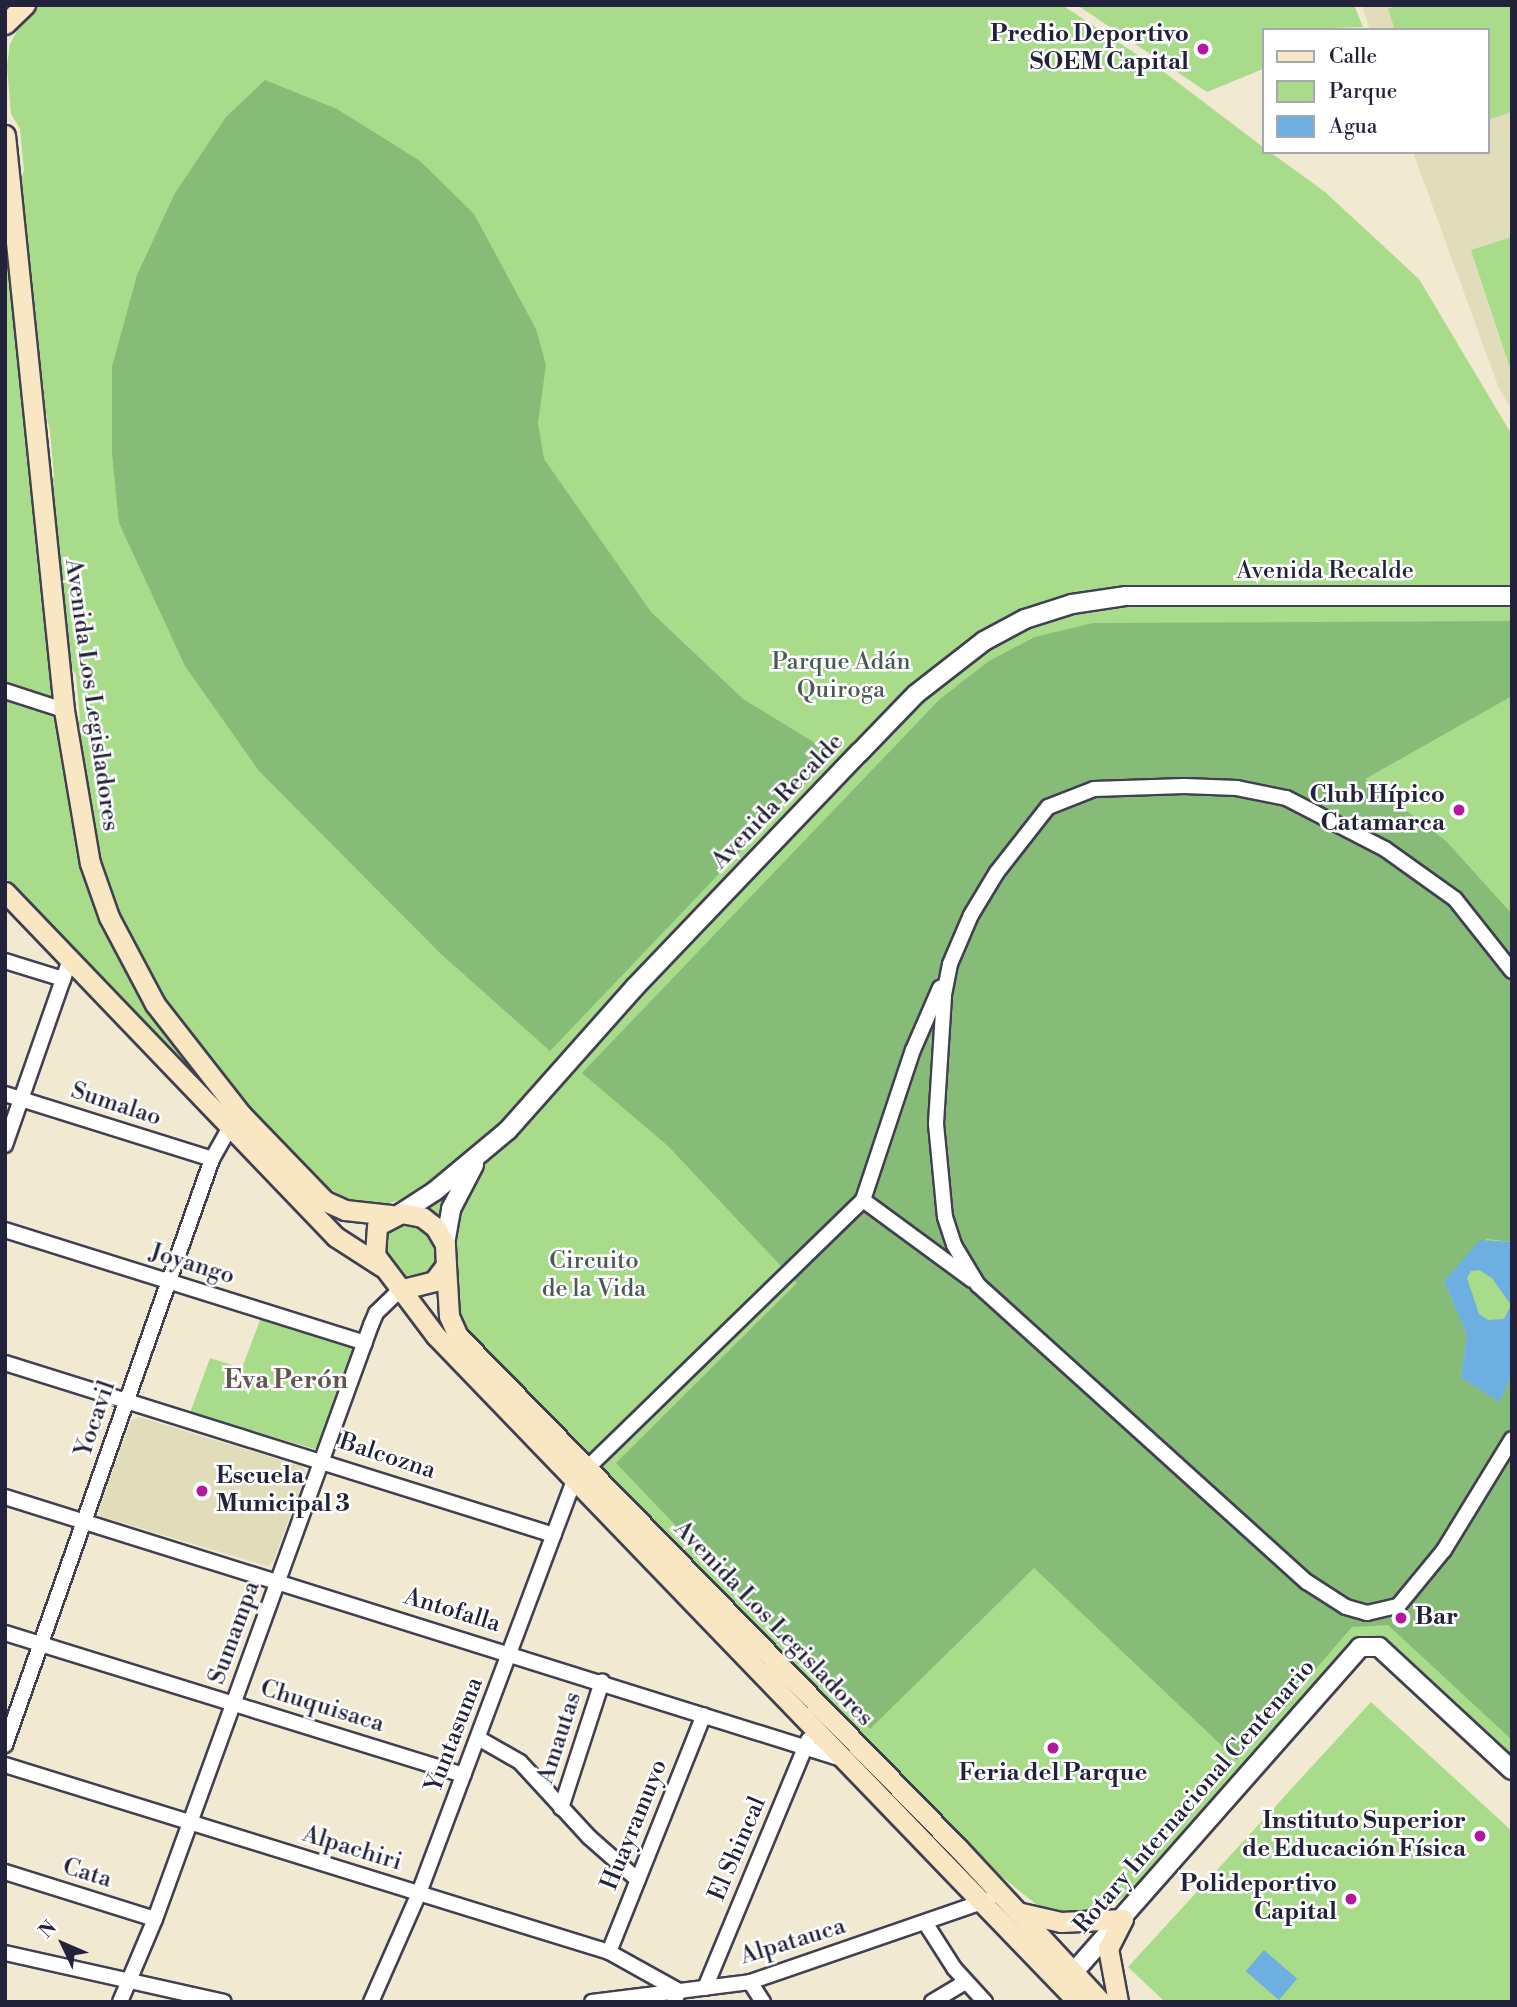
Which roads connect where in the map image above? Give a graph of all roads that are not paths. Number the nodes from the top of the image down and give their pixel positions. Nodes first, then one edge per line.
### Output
1 (25, 5) edge
2 (5, 24) edge
3 (5, 135) edge
4 (1512, 596) edge
5 (5, 691) edge
6 (64, 710) junction
7 (7, 896) edge
8 (5, 961) edge
9 (950, 964) junction
10 (66, 971) junction
11 (1512, 971) edge
12 (5, 1094) edge
13 (21, 1099) junction
14 (234, 1120) junction
15 (5, 1145) edge
16 (482, 1154) junction
17 (212, 1159) junction
18 (863, 1200) junction
19 (396, 1214) junction
20 (5, 1230) edge
21 (445, 1244) junction
22 (446, 1265) junction
23 (381, 1266) junction
24 (169, 1281) junction
25 (978, 1284) junction
26 (403, 1288) junction
27 (365, 1343) junction
28 (5, 1363) edge
29 (127, 1401) junction
30 (1512, 1439) edge
31 (322, 1460) junction
32 (581, 1475) junction
33 (5, 1497) edge
34 (84, 1521) junction
35 (554, 1535) junction
36 (278, 1581) junction
37 (5, 1633) edge
38 (41, 1644) junction
39 (510, 1652) junction
40 (602, 1682) junction
41 (234, 1703) junction
42 (704, 1715) junction
43 (814, 1728) junction
44 (478, 1738) junction
45 (5, 1745) edge
46 (805, 1747) junction
47 (848, 1761) junction
48 (5, 1765) edge
49 (1512, 1770) edge
50 (884, 1773) junction
51 (464, 1775) junction
52 (561, 1808) junction
53 (190, 1822) junction
54 (5, 1872) edge
55 (638, 1880) junction
56 (419, 1893) junction
57 (992, 1897) junction
58 (1017, 1912) junction
59 (155, 1919) junction
60 (1123, 1919) junction
61 (926, 1923) junction
62 (5, 1952) edge
63 (609, 1952) junction
64 (1068, 1979) junction
65 (750, 1982) junction
66 (965, 1982) junction
67 (130, 1983) junction
68 (705, 1988) junction
69 (676, 1996) edge
70 (120, 2002) edge
71 (224, 2002) edge
72 (371, 2002) edge
73 (592, 2002) edge
74 (763, 2002) edge
75 (932, 2002) edge
76 (985, 2002) edge
77 (1078, 2002) edge
78 (1101, 2002) edge
79 (1118, 2002) edge

1 - 2 main road
3 - 6 main road, Avenida Los Legisladores
4 - 16 street, Avenida Recalde
5 - 6 street
6 - 14 main road, Avenida Los Legisladores
7 - 10 main road, Avenida Los Legisladores
8 - 10 street
9 - 11 street
9 - 18 street
9 - 25 street
10 - 13 street
10 - 14 main road, Avenida Los Legisladores
12 - 13 street, Sumalao
13 - 15 street
13 - 17 street, Sumalao
14 - 17 street, Yocavil
14 - 19 main road, Avenida Los Legisladores
14 - 23 main road, Avenida Los Legisladores
16 - 19 street, Avenida Recalde
16 - 21 street, Avenida Recalde
17 - 24 street, Yocavil
18 - 25 street
18 - 32 street
19 - 21 main road
19 - 23 main road
20 - 24 street, Joyango
21 - 22 main road
22 - 26 main road
22 - 32 main road, Avenida Los Legisladores
23 - 26 main road
24 - 27 street, Joyango
24 - 29 street, Yocavil
25 - 30 street
26 - 27 street, Sumampa
26 - 32 main road, Avenida Los Legisladores
27 - 31 street, Sumampa
28 - 29 street, Balcozna
29 - 31 street, Balcozna
29 - 34 street, Yocavil
31 - 35 street, Balcozna
31 - 36 street, Sumampa
32 - 35 street, Yuntasuma
32 - 43 main road, Avenida Los Legisladores
32 - 50 main road, Avenida Los Legisladores
33 - 34 street, Antofalla
34 - 36 street, Antofalla
34 - 38 street, Yocavil
35 - 39 street, Yuntasuma
36 - 39 street, Antofalla
36 - 41 street, Sumampa
37 - 38 street, Chuquisaca
38 - 41 street, Chuquisaca
38 - 45 street, Yocavil
39 - 40 street, Antofalla
39 - 44 street, Yuntasuma
40 - 42 street, Antofalla
40 - 52 street, Amautas
41 - 51 street, Chuquisaca
41 - 53 street, Sumampa
42 - 46 street, Antofalla
42 - 55 street, Huayramuyo
43 - 46 street, El Shincal
43 - 47 main road, Avenida Los Legisladores
44 - 51 street, Yuntasuma
44 - 52 street
46 - 47 street, Antofalla
46 - 68 street, El Shincal
47 - 50 street, Antofalla
47 - 57 main road, Avenida Los Legisladores
48 - 53 street, Alpachiri
49 - 60 street, Rotary Internacional Centenario
50 - 57 main road, Avenida Los Legisladores
51 - 56 street, Yuntasuma
52 - 55 street
53 - 56 street, Alpachiri
53 - 59 street, Sumampa
54 - 59 street, Cata
55 - 63 street, Huayramuyo
56 - 63 street, Alpachiri
56 - 72 street, Yuntasuma
57 - 58 main road, Avenida Los Legisladores
57 - 61 street, Alpatauca
57 - 64 main road, Avenida Los Legisladores
58 - 60 main road
58 - 64 main road, Avenida Los Legisladores
59 - 67 street, Sumampa
60 - 64 street, Rotary Internacional Centenario
60 - 79 main road
61 - 65 street, Alpatauca
61 - 66 street
62 - 67 street
63 - 69 street, Alpachiri
64 - 77 main road, Avenida Los Legisladores
64 - 78 main road, Avenida Los Legisladores
65 - 68 street, Alpatauca
65 - 74 street
66 - 75 street
66 - 76 street
67 - 70 street, Sumampa
67 - 71 street
68 - 69 street, Alpatauca
69 - 73 street, Alpatauca

